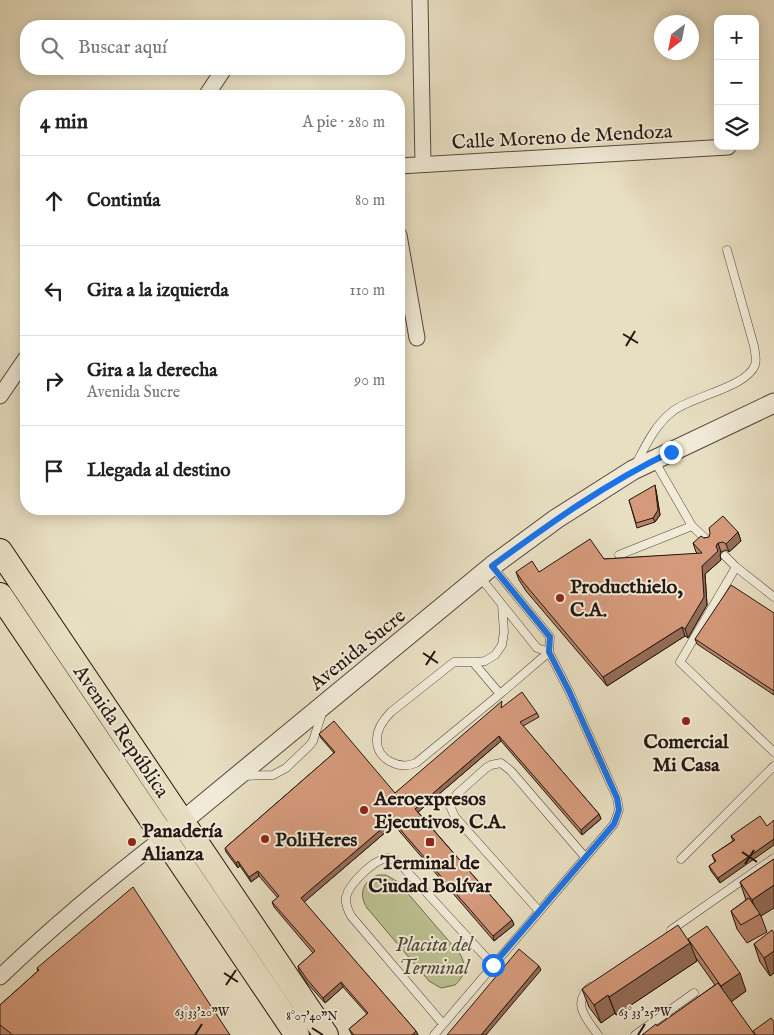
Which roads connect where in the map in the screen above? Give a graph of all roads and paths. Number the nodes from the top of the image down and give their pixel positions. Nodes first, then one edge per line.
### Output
1 (420, 0) edge
2 (220, 75) edge
3 (210, 90) edge
4 (714, 148) edge
5 (423, 164) junction
6 (405, 166) edge
7 (727, 250) dead end
8 (405, 269) edge
9 (417, 338) dead end
10 (20, 367) edge
11 (0, 396) edge
12 (774, 402) edge
13 (654, 460) junction
14 (633, 470) junction
15 (692, 526) junction
16 (708, 541) edge
17 (0, 551) edge
18 (619, 555) dead end
19 (725, 556) dead end
20 (736, 567) junction
21 (486, 571) junction
22 (0, 595) edge
23 (774, 597) edge
24 (502, 605) junction
25 (549, 652) junction
26 (473, 662) junction
27 (500, 694) junction
28 (774, 752) edge
29 (774, 766) edge
30 (183, 821) junction
31 (164, 837) junction
32 (585, 857) junction
33 (774, 858) edge
34 (681, 859) dead end
35 (539, 911) junction
36 (664, 935) edge
37 (493, 965) junction
38 (0, 977) edge
39 (597, 982) edge
40 (694, 993) dead end
41 (443, 1024) junction
42 (297, 1035) edge
43 (326, 1035) edge
44 (434, 1035) edge
45 (598, 1035) edge
46 (635, 1035) edge

1 - 5 street
2 - 3 street
4 - 5 street, Calle Moreno de Mendoza
5 - 6 street, Calle Moreno de Mendoza
7 - 14 lane
8 - 9 street
10 - 11 street
12 - 13 street, Avenida Sucre
13 - 14 street, Avenida Sucre
13 - 15 lane
14 - 21 street, Avenida Sucre
15 - 16 lane
15 - 18 lane
17 - 30 main road, Avenida República
19 - 20 lane
20 - 23 lane
20 - 28 lane
21 - 24 lane
21 - 25 lane
21 - 30 street, Avenida Sucre
22 - 31 main road, Avenida República
24 - 25 lane
24 - 26 lane
25 - 27 lane
25 - 32 lane
26 - 27 lane
26 - 27 lane
29 - 34 lane
30 - 31 street, Avenida Sucre
30 - 43 main road, Avenida República
31 - 38 street, Avenida Sucre
31 - 42 main road, Avenida República
32 - 35 lane
32 - 35 lane
33 - 36 lane
35 - 37 lane
37 - 41 lane
37 - 41 lane
39 - 45 lane
40 - 46 lane
41 - 44 lane

